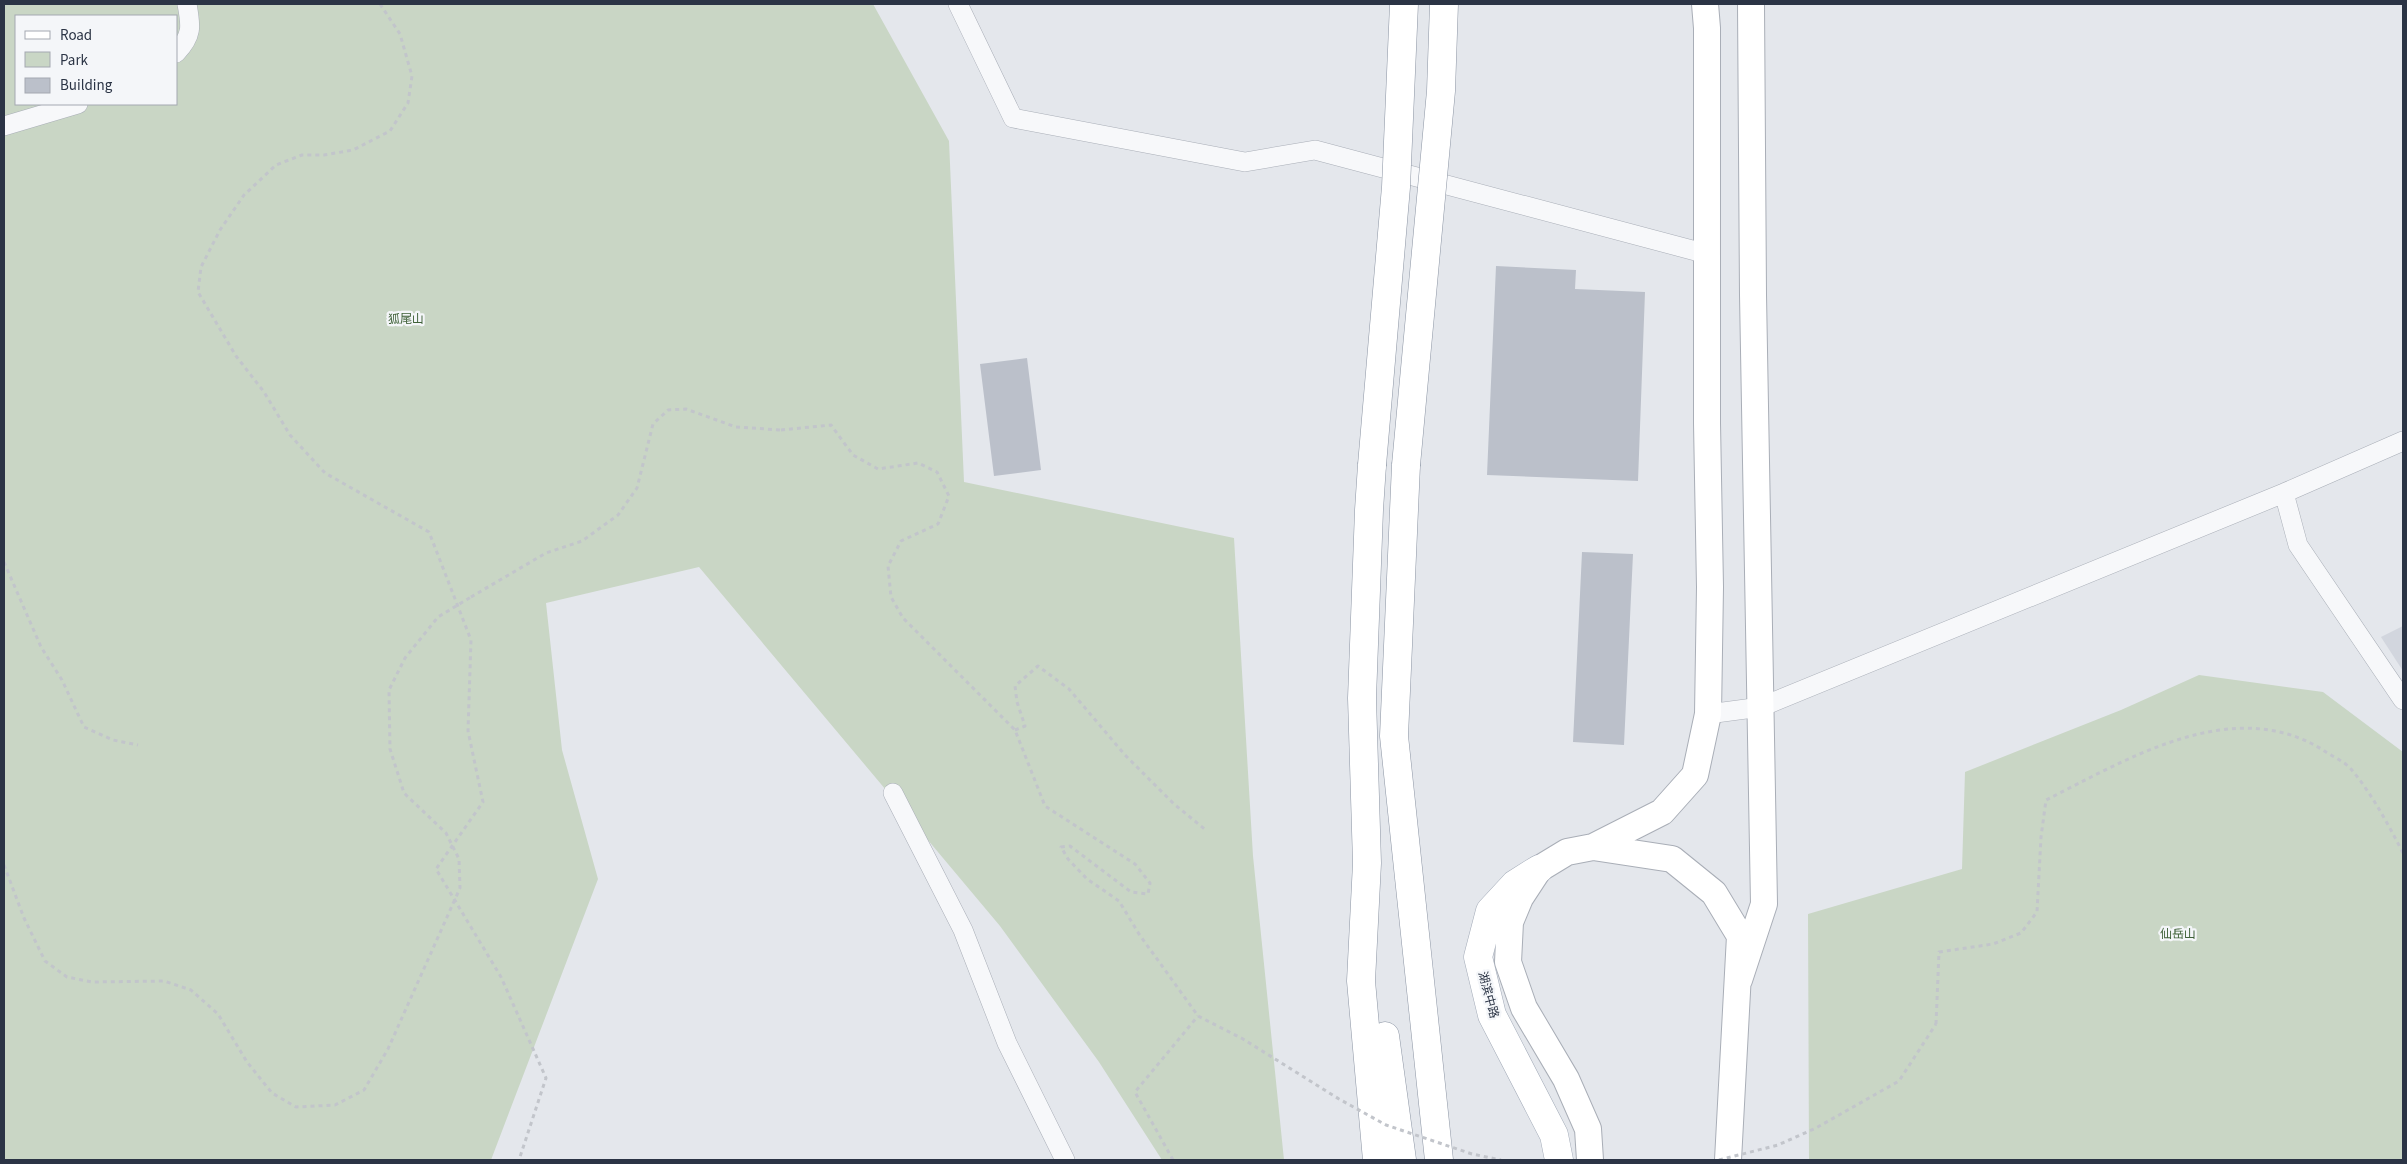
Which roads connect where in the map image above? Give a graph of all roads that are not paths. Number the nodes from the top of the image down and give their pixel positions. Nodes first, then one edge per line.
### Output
1 (187, 4) edge
2 (958, 4) edge
3 (1404, 4) edge
4 (1444, 4) edge
5 (1705, 4) edge
6 (1751, 4) edge
7 (178, 51) edge
8 (75, 105) edge
9 (4, 126) edge
10 (1707, 254) junction
11 (2403, 440) edge
12 (2284, 493) junction
13 (2403, 700) edge
14 (1760, 707) junction
15 (1708, 714) junction
16 (893, 793) dead end
17 (1593, 847) junction
18 (1367, 863) junction
19 (1539, 869) junction
20 (1739, 980) junction
21 (1732, 1096) junction
22 (1065, 1160) edge
23 (1377, 1160) edge
24 (1402, 1160) edge
25 (1440, 1160) edge
26 (1558, 1160) edge
27 (1590, 1160) edge
28 (1728, 1160) edge
29 (1739, 1160) edge

1 - 7 street
2 - 10 street
3 - 18 main road, bridge
4 - 25 main road, bridge
5 - 10 main road
6 - 14 main road
8 - 9 street
10 - 15 main road
11 - 12 street
12 - 13 street
12 - 14 street
14 - 15 street
14 - 20 main road
15 - 17 main road
16 - 22 street
17 - 19 main road
17 - 20 main road
18 - 23 main road
18 - 24 main road
19 - 26 main road, 湖滨中路
19 - 27 main road
20 - 21 main road
21 - 28 main road
21 - 29 main road

